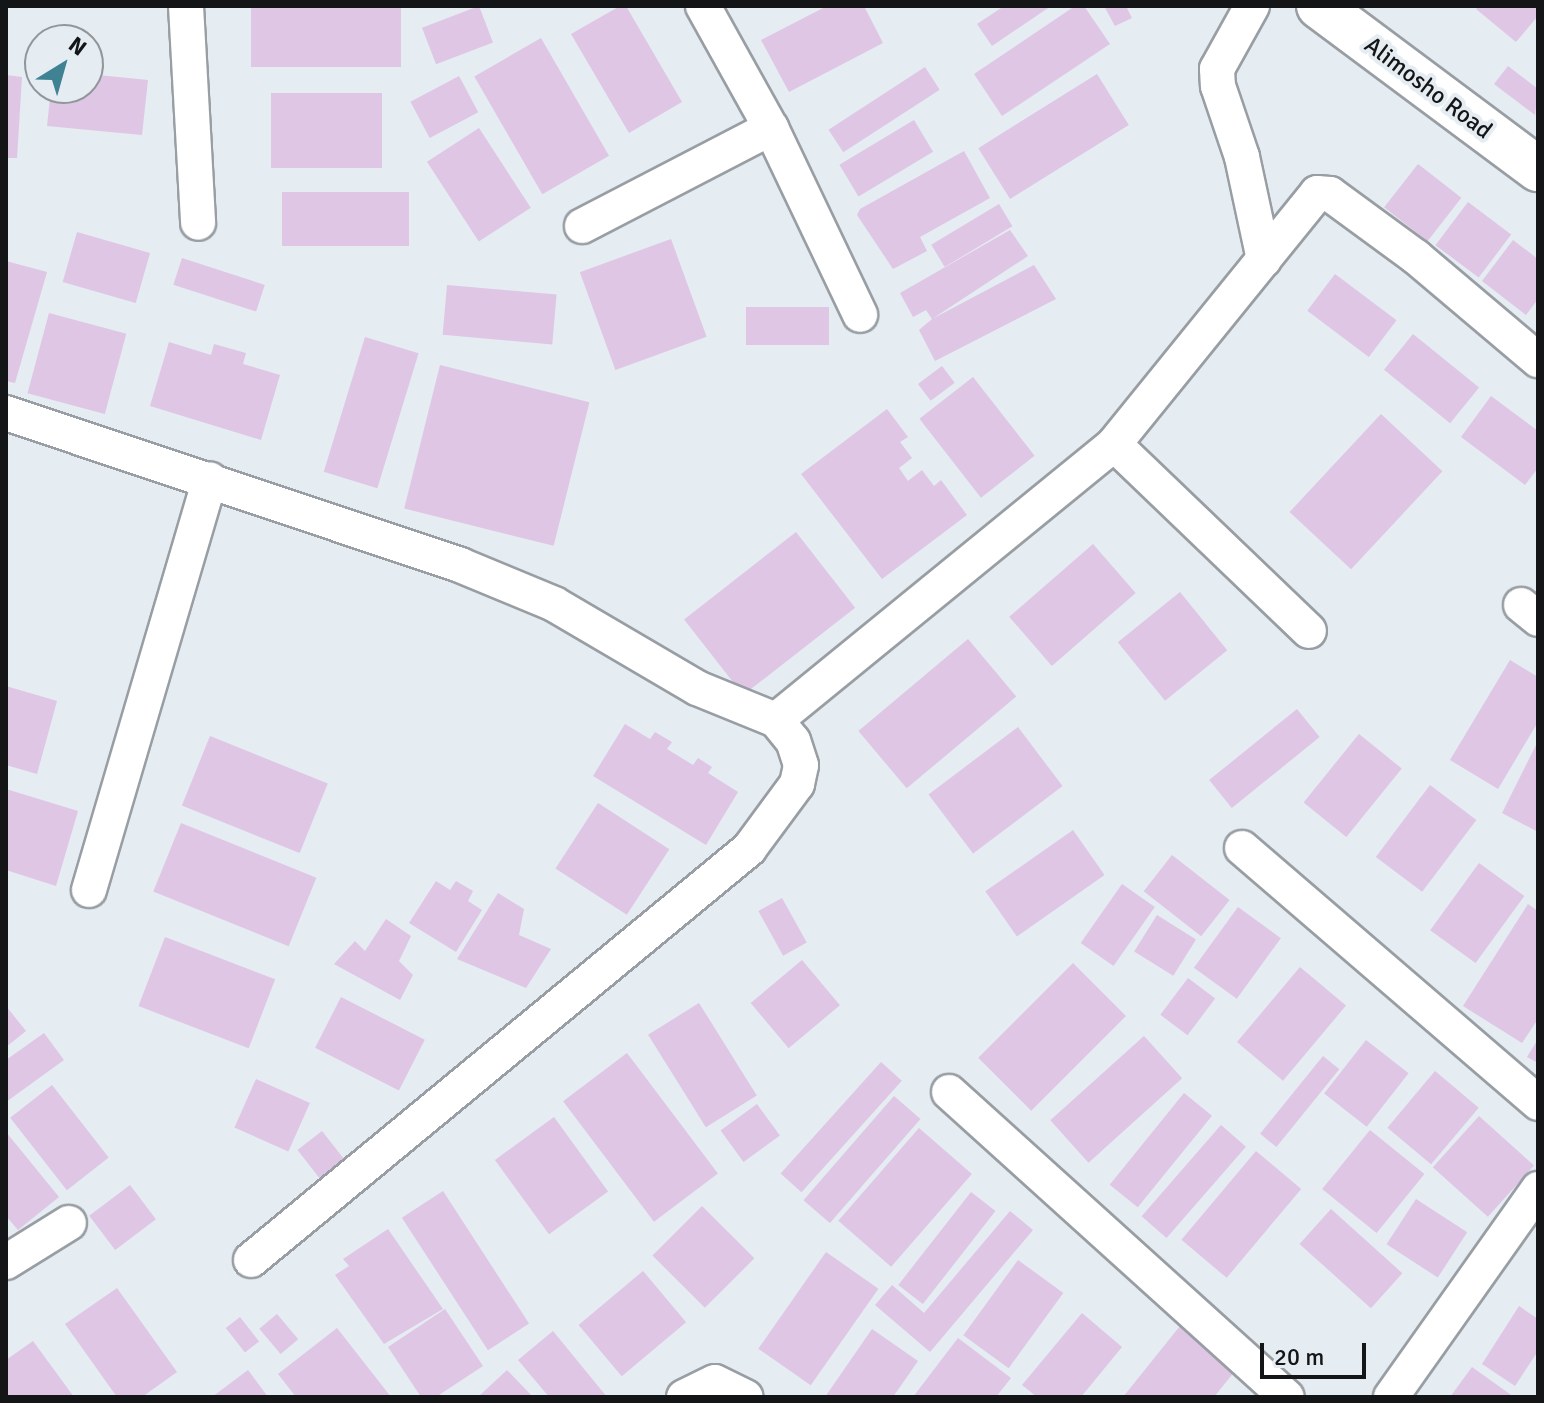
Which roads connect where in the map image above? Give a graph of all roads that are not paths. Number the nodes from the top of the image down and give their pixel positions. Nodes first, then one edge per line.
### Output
1 (186, 6) edge
2 (703, 6) edge
3 (1252, 6) edge
4 (1319, 6) edge
5 (771, 128) junction
6 (1538, 169) edge
7 (198, 223) dead end
8 (582, 226) dead end
9 (1264, 260) junction
10 (860, 315) dead end
11 (1538, 360) edge
12 (6, 413) edge
13 (1114, 444) junction
14 (210, 479) junction
15 (1309, 631) dead end
16 (776, 720) junction
17 (1242, 848) dead end
18 (89, 890) dead end
19 (949, 1092) dead end
20 (1538, 1103) edge
21 (1538, 1189) edge
22 (69, 1223) dead end
23 (1528, 1228) edge
24 (251, 1260) dead end
25 (6, 1262) edge
26 (684, 1397) edge
27 (746, 1397) edge
28 (1286, 1397) edge
29 (1391, 1397) edge

1 - 7 street
2 - 5 street
3 - 9 street
4 - 6 main road, Alimosho Road
5 - 8 street
5 - 10 street
9 - 11 street
9 - 13 street
12 - 14 street
13 - 15 street
13 - 16 street
14 - 16 street
14 - 18 street
16 - 24 street
17 - 20 street
19 - 28 street
21 - 23 street
22 - 25 street
23 - 29 street
26 - 27 street

